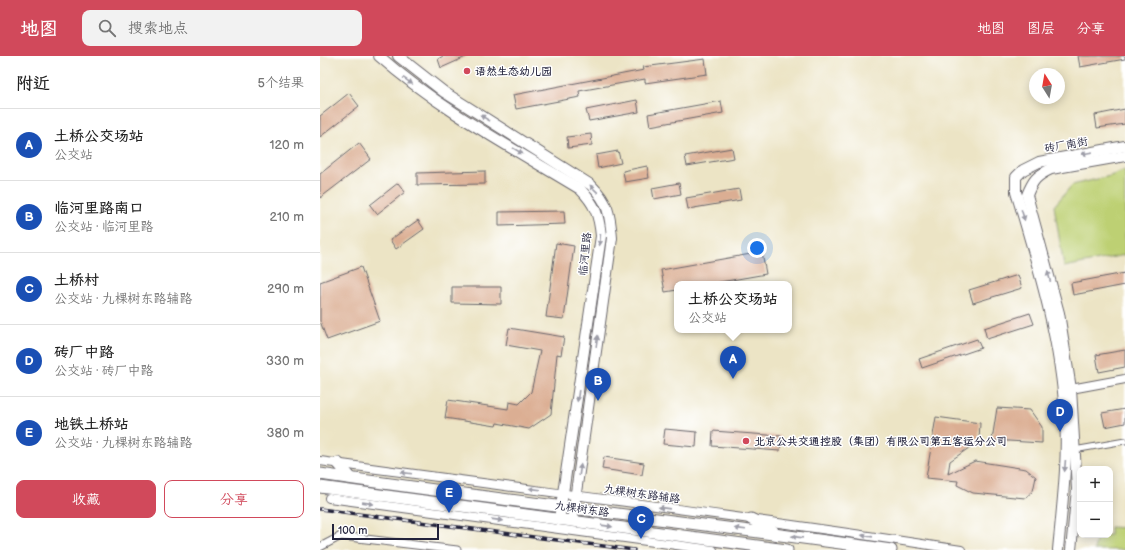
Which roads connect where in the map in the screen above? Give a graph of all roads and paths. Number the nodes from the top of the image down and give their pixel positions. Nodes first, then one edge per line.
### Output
1 (379, 56) edge
2 (398, 56) edge
3 (1125, 146) edge
4 (1125, 156) edge
5 (1125, 379) edge
6 (1071, 389) junction
7 (1125, 441) edge
8 (1074, 450) junction
9 (320, 461) edge
10 (338, 464) junction
11 (320, 474) edge
12 (351, 478) junction
13 (320, 487) edge
14 (563, 493) junction
15 (576, 495) junction
16 (329, 498) dead end
17 (561, 506) junction
18 (574, 508) junction
19 (559, 520) junction
20 (751, 520) junction
21 (572, 521) junction
22 (779, 534) junction
23 (320, 547) edge
24 (742, 547) edge
25 (457, 550) edge
26 (713, 550) edge
27 (786, 550) edge
28 (891, 550) edge
29 (961, 550) edge
30 (1058, 550) edge
31 (1071, 550) edge

1 -> 14 main road, 临河里路
15 -> 2 main road
3 -> 30 main road, 砖厂南街
6 -> 4 main road, 砖厂南街
5 - 6 street
6 - 8 main road
7 - 8 street
8 - 31 main road
9 - 10 street, 九棵树东路辅路
10 - 12 highway
14 -> 10 street, 九棵树东路辅路
11 - 12 highway, 九棵树东路
12 - 17 highway, 九棵树东路
13 - 19 highway, 九棵树东路
14 - 15 street, 九棵树东路辅路
14 - 17 main road, 临河里路
15 - 18 main road
20 -> 15 street, 九棵树东路辅路
16 -> 26 street
17 - 18 highway, 九棵树东路
17 - 19 main road, 临河里路
18 - 21 main road
22 -> 18 highway, 九棵树东路
19 - 21 highway, 九棵树东路
20 - 22 highway
29 -> 20 street, 九棵树东路辅路
21 -> 24 highway, 九棵树东路
28 -> 22 highway, 九棵树东路
23 - 25 street
24 - 27 highway, 九棵树东路

